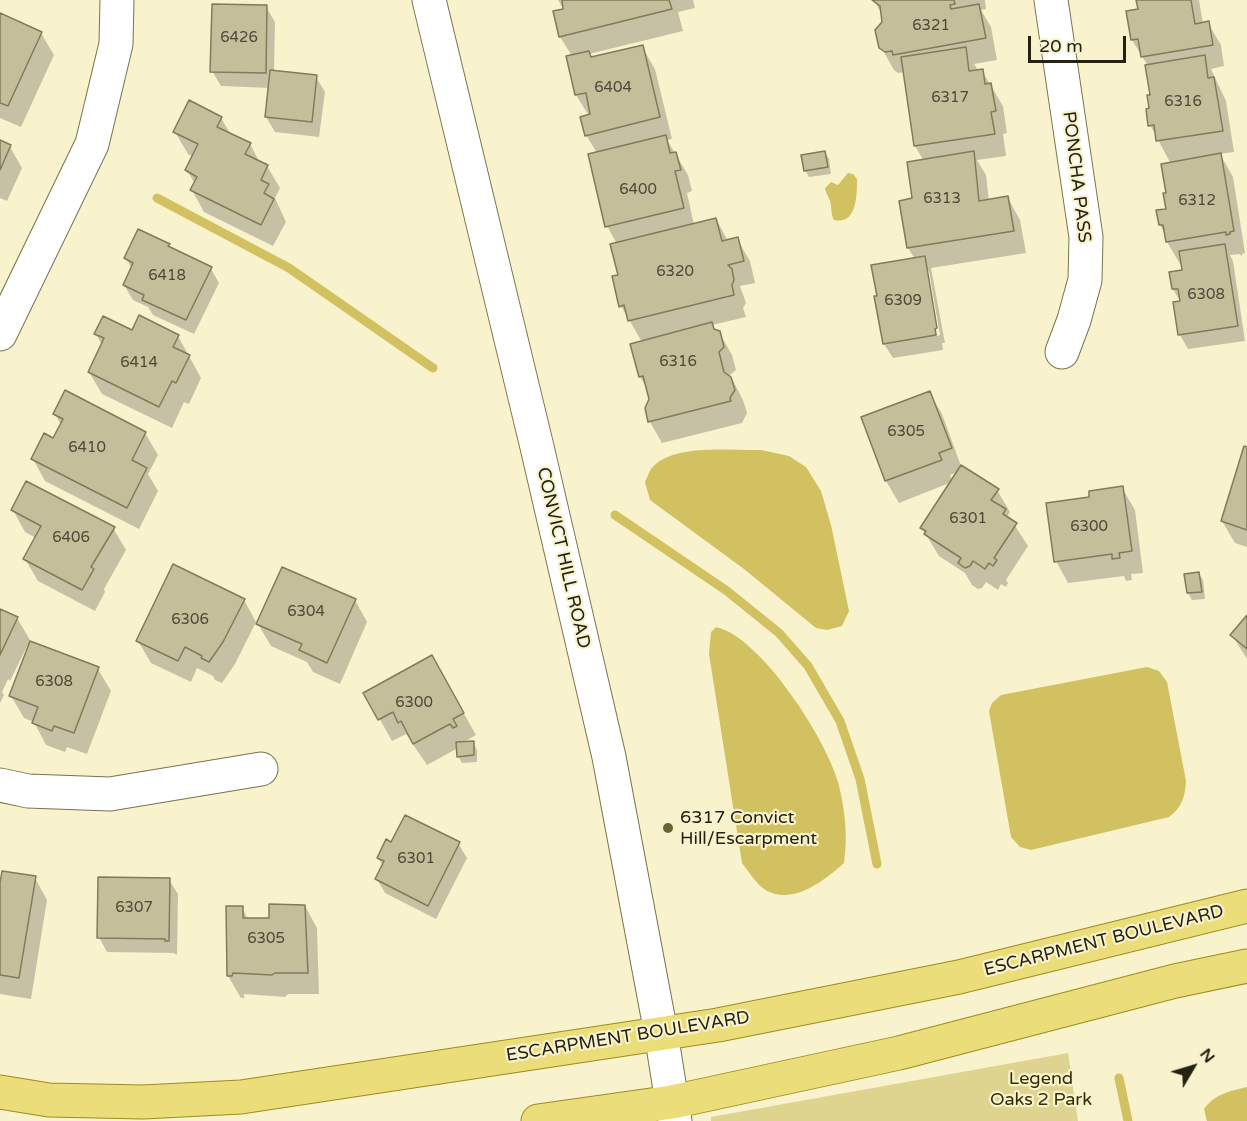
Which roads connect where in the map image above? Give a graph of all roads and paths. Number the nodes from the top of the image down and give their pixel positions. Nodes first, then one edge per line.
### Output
1 (117, 0) edge
2 (429, 0) edge
3 (1051, 0) edge
4 (0, 334) edge
5 (1062, 352) dead end
6 (261, 769) dead end
7 (0, 785) edge
8 (1247, 906) edge
9 (1247, 966) edge
10 (662, 1032) junction
11 (0, 1092) edge
12 (98, 1111) edge
13 (674, 1111) edge
14 (538, 1121) edge

1 - 4 street
2 - 10 street, CONVICT HILL ROAD
3 - 5 street, PONCHA PASS
6 - 7 street
8 - 10 main road, ESCARPMENT BOULEVARD
9 - 13 main road
10 - 12 main road, ESCARPMENT BOULEVARD
10 - 13 street, CONVICT HILL ROAD
11 - 12 main road, ESCARPMENT BOULEVARD
13 - 14 main road

